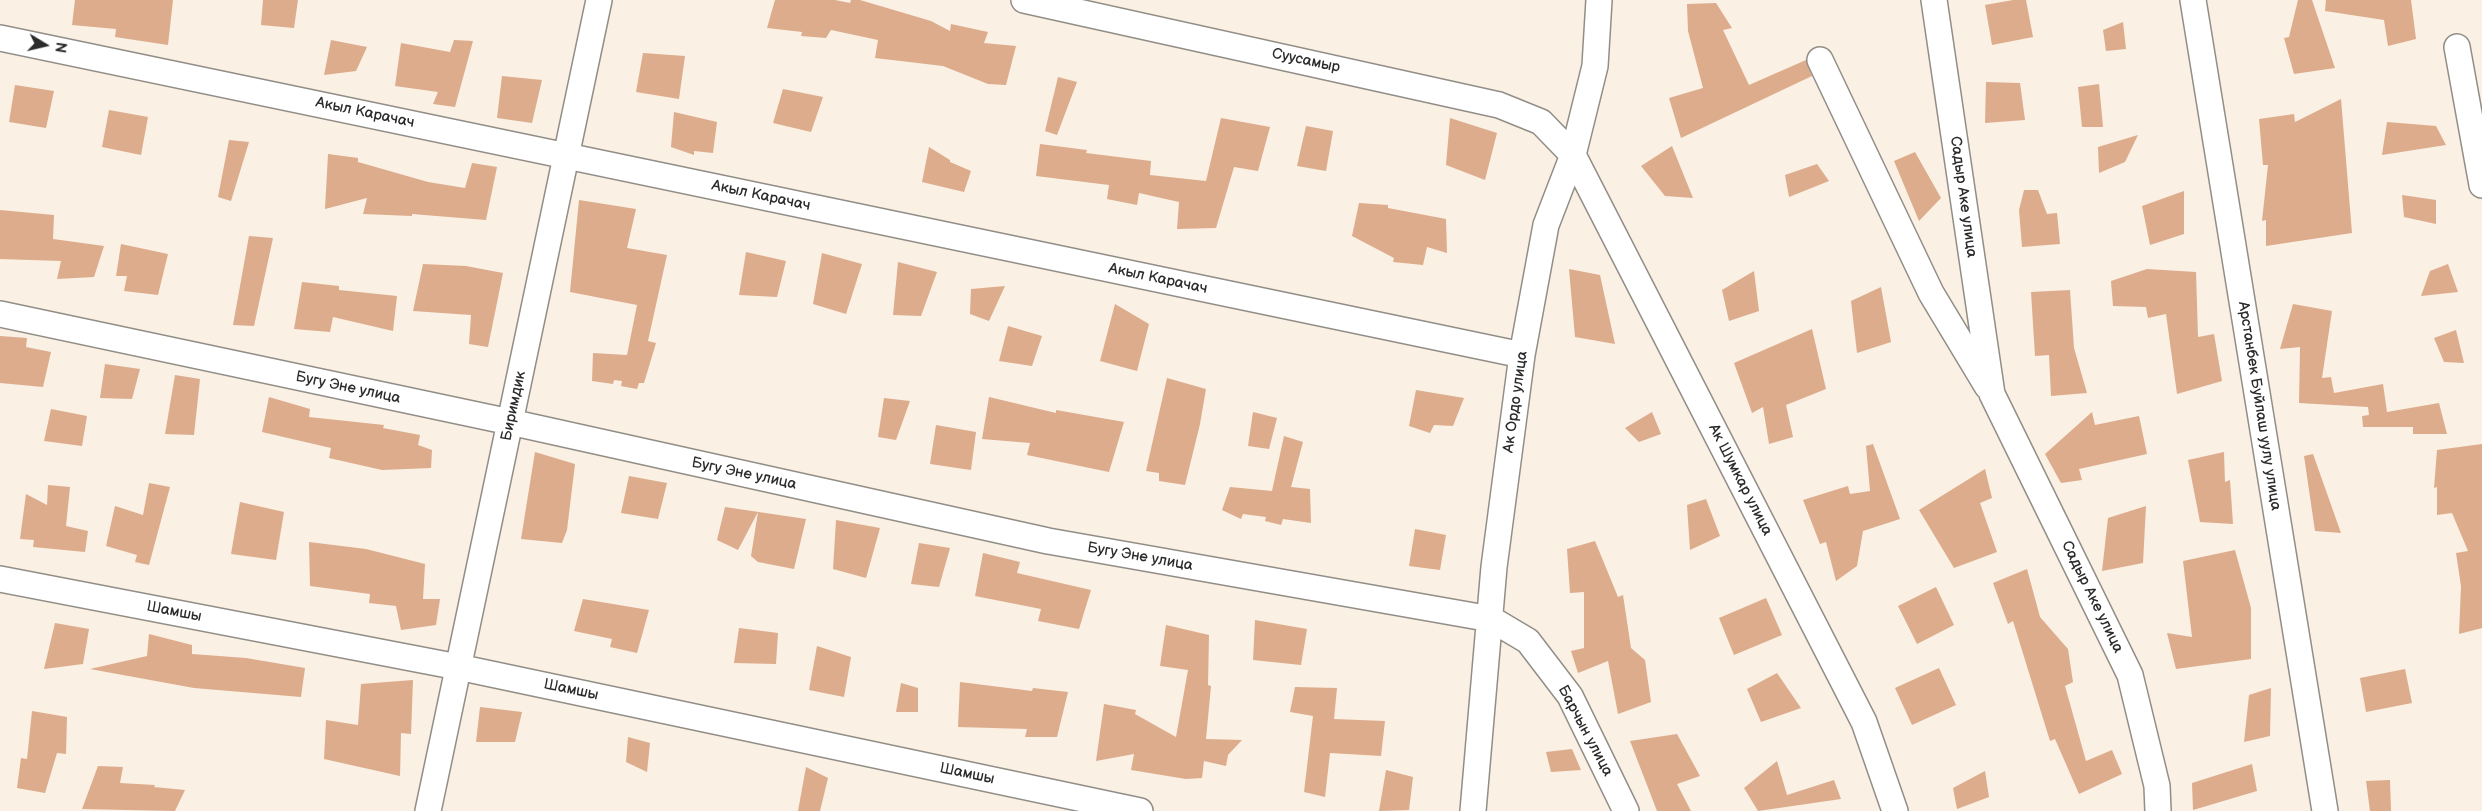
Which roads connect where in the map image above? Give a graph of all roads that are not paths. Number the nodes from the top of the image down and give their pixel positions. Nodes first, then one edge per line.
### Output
1 (599, 0) edge
2 (1024, 0) edge
3 (1599, 0) edge
4 (1934, 0) edge
5 (2193, 0) edge
6 (0, 38) edge
7 (2456, 48) dead end
8 (1820, 60) dead end
9 (566, 155) junction
10 (1573, 155) junction
11 (2482, 185) edge
12 (0, 314) edge
13 (1522, 355) junction
14 (1992, 394) junction
15 (510, 422) junction
16 (0, 579) edge
17 (1491, 619) junction
18 (458, 666) junction
19 (428, 811) edge
20 (1140, 811) edge
21 (1472, 811) edge
22 (1626, 811) edge
23 (1894, 811) edge
24 (2158, 811) edge
25 (2325, 811) edge

1 - 9 street, Биримдик
2 - 10 street, Суусамыр
3 - 10 street, Ак Ордо улица
4 - 14 street, Садыр Аке улица
5 - 25 street, Арстанбек Буйлаш уулу улица
6 - 9 street, Акыл Карачач
7 - 11 street
8 - 14 street, Садыр Аке улица
9 - 13 street, Акыл Карачач
9 - 15 street, Биримдик
10 - 13 street, Ак Ордо улица
10 - 23 street, Ак Шумкар улица
12 - 15 street, Бугу Эне улица
13 - 17 street, Ак Ордо улица
14 - 24 street, Садыр Аке улица
15 - 17 street, Бугу Эне улица
15 - 18 street, Биримдик
16 - 18 street, Шамшы
17 - 21 street, Ак Ордо улица
17 - 22 street, Барчын улица
18 - 19 street, Биримдик
18 - 20 street, Шамшы

